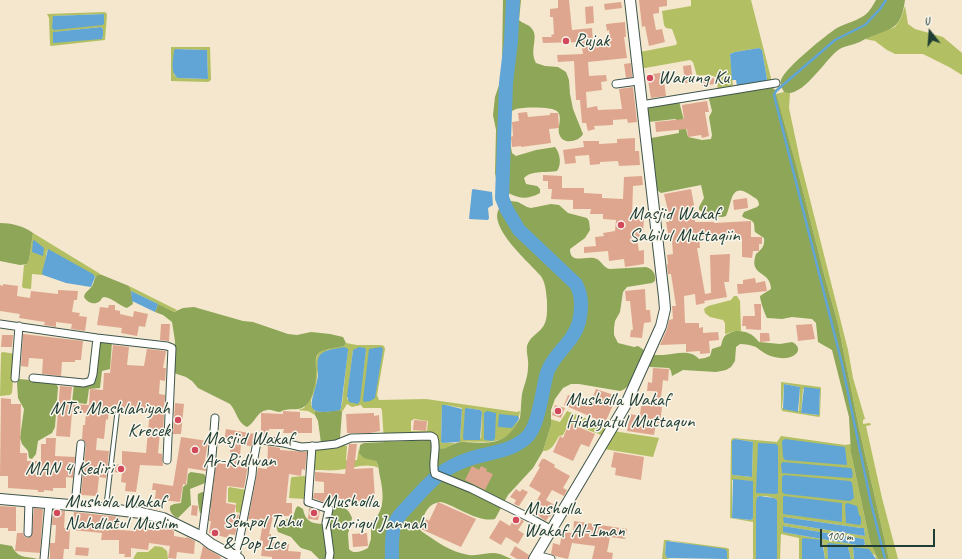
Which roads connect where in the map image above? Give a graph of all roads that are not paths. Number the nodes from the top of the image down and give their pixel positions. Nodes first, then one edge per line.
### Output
1 (630, 0) edge
2 (638, 81) junction
3 (776, 83) dead end
4 (616, 84) dead end
5 (641, 105) junction
6 (0, 324) edge
7 (19, 326) junction
8 (97, 338) junction
9 (15, 378) dead end
10 (32, 378) dead end
11 (117, 414) dead end
12 (215, 418) dead end
13 (80, 444) dead end
14 (312, 446) junction
15 (167, 460) dead end
16 (0, 499) edge
17 (29, 501) junction
18 (49, 503) junction
19 (75, 505) junction
20 (106, 508) junction
21 (552, 530) junction
22 (28, 533) dead end
23 (202, 537) junction
24 (535, 557) edge
25 (238, 558) edge
26 (44, 559) edge
27 (329, 559) edge
28 (550, 559) edge

1 - 2 street
2 - 4 street
2 - 5 street
3 - 5 street
5 - 21 street
6 - 7 street
7 - 8 street
7 - 9 street
8 - 10 street
8 - 15 street
11 - 20 lane
12 - 23 street
13 - 19 street
14 - 21 street
14 - 25 street
14 - 27 street
16 - 17 street
17 - 18 street
17 - 22 street
18 - 19 street
18 - 26 street
19 - 20 street
20 - 23 street
21 - 24 street
23 - 25 street
24 - 28 street

